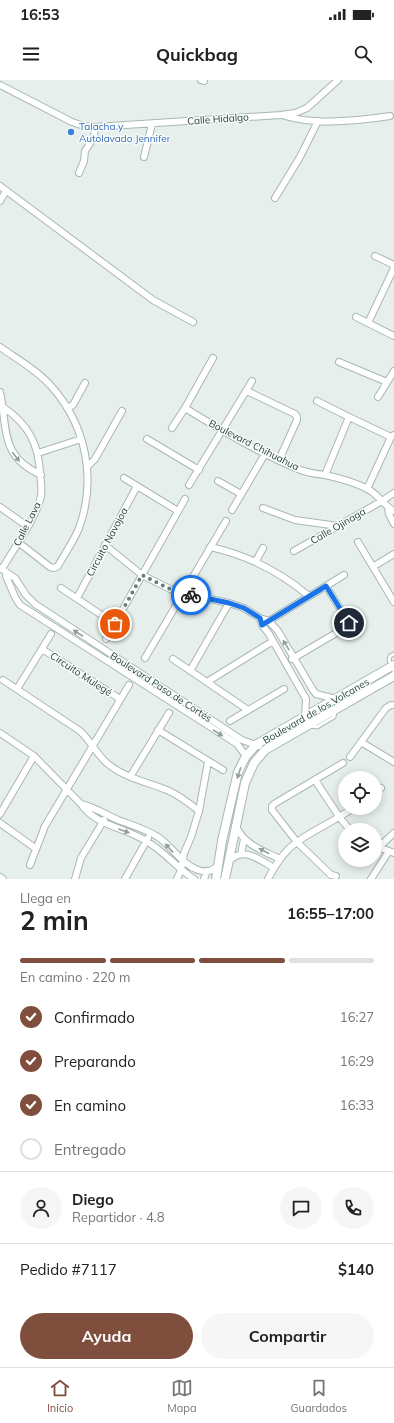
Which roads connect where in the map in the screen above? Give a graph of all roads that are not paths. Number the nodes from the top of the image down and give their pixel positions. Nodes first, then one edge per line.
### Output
1 (338, 80) edge
2 (0, 86) edge
3 (281, 115) junction
4 (390, 116) dead end
5 (318, 121) junction
6 (152, 124) junction
7 (94, 126) junction
8 (144, 157) dead end
9 (79, 174) dead end
10 (0, 186) edge
11 (6, 191) junction
12 (275, 198) dead end
13 (0, 201) edge
14 (376, 256) dead end
15 (394, 265) edge
16 (394, 268) edge
17 (356, 318) dead end
18 (193, 322) dead end
19 (368, 323) junction
20 (394, 336) edge
21 (0, 346) edge
22 (214, 358) dead end
23 (339, 362) dead end
24 (394, 371) edge
25 (252, 381) dead end
26 (387, 382) junction
27 (85, 383) dead end
28 (247, 391) junction
29 (0, 392) edge
30 (378, 397) dead end
31 (317, 401) dead end
32 (3, 407) junction
33 (67, 408) junction
34 (185, 408) junction
35 (122, 411) dead end
36 (349, 417) junction
37 (172, 428) dead end
38 (223, 431) junction
39 (392, 436) edge
40 (81, 439) junction
41 (147, 439) dead end
42 (38, 453) junction
43 (265, 454) junction
44 (279, 460) junction
45 (87, 467) junction
46 (199, 470) junction
47 (40, 475) junction
48 (325, 475) junction
49 (124, 478) dead end
50 (218, 482) dead end
51 (189, 485) dead end
52 (137, 486) junction
53 (367, 489) junction
54 (394, 493) edge
55 (241, 494) junction
56 (185, 498) dead end
57 (382, 501) junction
58 (0, 507) edge
59 (263, 508) dead end
60 (391, 509) edge
61 (232, 510) dead end
62 (178, 511) junction
63 (226, 520) dead end
64 (394, 524) edge
65 (27, 526) junction
66 (338, 526) junction
67 (18, 542) junction
68 (358, 542) dead end
69 (105, 545) junction
70 (210, 547) junction
71 (263, 548) dead end
72 (294, 551) dead end
73 (394, 554) edge
74 (256, 561) junction
75 (374, 566) junction
76 (3, 570) edge
77 (142, 575) junction
78 (344, 575) dead end
79 (326, 586) junction
80 (61, 588) dead end
81 (183, 593) junction
82 (309, 596) junction
83 (77, 598) junction
84 (394, 602) edge
85 (229, 603) junction
86 (35, 604) junction
87 (30, 612) junction
88 (260, 618) junction
89 (269, 621) junction
90 (115, 624) junction
91 (262, 625) junction
92 (51, 634) dead end
93 (106, 639) dead end
94 (273, 641) junction
95 (42, 649) junction
96 (394, 654) edge
97 (145, 658) dead end
98 (294, 658) junction
99 (173, 659) dead end
100 (286, 664) junction
101 (393, 668) edge
102 (134, 669) junction
103 (190, 671) junction
104 (129, 676) junction
105 (394, 676) edge
106 (4, 680) dead end
107 (207, 682) junction
108 (129, 685) dead end
109 (17, 689) junction
110 (284, 689) dead end
111 (316, 694) junction
112 (120, 699) junction
113 (306, 699) junction
114 (336, 699) junction
115 (392, 705) edge
116 (248, 710) junction
117 (169, 713) dead end
118 (304, 717) junction
119 (230, 721) dead end
120 (310, 725) junction
121 (158, 730) junction
122 (0, 733) edge
123 (361, 742) junction
124 (257, 744) junction
125 (92, 747) junction
126 (265, 750) junction
127 (34, 756) junction
128 (246, 756) junction
129 (350, 757) dead end
130 (208, 762) junction
131 (394, 762) edge
132 (342, 763) dead end
133 (224, 770) dead end
134 (130, 777) junction
135 (315, 780) junction
136 (67, 789) junction
137 (81, 804) junction
138 (199, 810) junction
139 (0, 814) edge
140 (106, 815) junction
141 (344, 815) edge
142 (340, 818) junction
143 (102, 822) junction
144 (0, 823) edge
145 (344, 823) edge
146 (236, 826) junction
147 (151, 833) junction
148 (394, 833) edge
149 (244, 839) junction
150 (146, 841) junction
151 (297, 842) junction
152 (382, 842) edge
153 (35, 848) junction
154 (391, 852) edge
155 (241, 854) junction
156 (280, 859) junction
157 (182, 860) junction
158 (229, 861) junction
159 (30, 865) dead end
160 (218, 866) junction
161 (274, 868) junction
162 (181, 870) junction
163 (207, 871) junction
164 (336, 876) dead end
165 (0, 877) edge
166 (4, 879) edge
167 (75, 879) edge
168 (125, 879) edge
169 (177, 879) edge
170 (194, 879) edge
171 (204, 879) edge
172 (216, 879) edge
173 (225, 879) edge
174 (268, 879) edge
175 (371, 879) edge

1 - 3 street, Calle Hidalgo
2 - 7 street, Calle Hidalgo
3 - 5 street
3 - 6 street, Calle Hidalgo
4 - 5 street
5 - 12 street
6 - 7 street, Calle Hidalgo
6 - 8 street
7 - 9 street
10 - 11 street
11 - 13 street
11 - 18 street
14 - 15 street
16 - 19 street
17 - 19 street
19 - 20 street
21 - 33 street
22 - 34 street
23 - 26 street
24 - 26 street
25 - 28 street
26 - 30 street
27 - 33 street
28 - 38 street
28 - 44 street
29 - 32 street
31 - 36 street
32 - 42 street, Calle Lava
32 -> 47 street
33 - 40 street
34 - 37 street
34 - 38 street, Boulevard Chihuahua
35 - 45 street
36 - 39 street
36 - 48 street
38 - 43 street, Boulevard Chihuahua
38 - 46 street
39 - 53 street
40 - 42 street
40 - 45 street
41 - 46 street
42 - 47 street, Calle Lava
43 - 44 street, Boulevard Chihuahua
43 - 55 street
44 - 48 street, Boulevard Chihuahua
45 - 67 street
46 - 51 street
47 - 65 street, Calle Lava
48 - 53 street, Boulevard Chihuahua
49 - 52 street
50 - 55 street
52 - 62 street
52 - 69 street, Circuito Navojoa
53 - 57 street, Boulevard Chihuahua
54 - 57 street, Calle Ojinaga
55 - 61 street
56 - 62 street
57 - 60 street, Boulevard Chihuahua
57 - 66 street, Calle Ojinaga
58 - 65 street
59 - 66 street
60 - 64 street, Boulevard Chihuahua
62 - 77 street
63 - 70 street
65 - 67 street, Calle Lava
66 - 72 street, Calle Ojinaga
67 - 76 street, Calle Lava
68 - 75 street
69 - 77 street
69 - 83 street, Circuito Navojoa
70 - 74 street
70 - 81 street
71 - 74 street
73 - 75 street
74 - 82 street
75 - 84 street
76 - 86 street, Boulevard Paso de Cortés
76 - 87 street, Boulevard Paso de Cortés
77 - 81 street
77 - 90 street
78 - 79 street
79 - 82 street
79 - 98 street
80 - 83 street
81 - 85 street
81 - 97 street
82 - 89 street
83 - 90 street
85 - 88 street
85 - 103 street
86 - 87 street
102 -> 86 street, Boulevard Paso de Cortés
87 - 104 street, Boulevard Paso de Cortés
88 - 89 street
88 - 91 street
89 - 91 street
98 -> 89 street
90 - 93 street
91 - 94 street
92 - 95 street, Circuito Mulegé
94 - 100 street
94 - 107 street
95 - 109 street, Circuito Mulegé
95 - 112 street, Circuito Mulegé
96 - 101 lane
98 - 100 street
98 - 111 street
99 - 103 street
100 - 113 street
101 - 114 street, Boulevard de los Volcanes
102 - 104 street
102 - 124 street, Boulevard Paso de Cortés
103 - 107 street
104 -> 128 street, Boulevard Paso de Cortés
105 - 120 street, Boulevard de los Volcanes
106 - 109 street
107 - 116 street
108 - 112 street, Circuito Mulegé
109 - 125 street
110 - 116 street
111 - 113 street
111 - 114 street
112 - 125 street, Circuito Mulegé
113 - 118 street
114 - 118 street, Boulevard de los Volcanes
115 - 123 street
116 - 119 street
117 - 121 street
118 - 120 street
118 - 124 street, Boulevard de los Volcanes
120 - 126 street, Boulevard de los Volcanes
121 - 130 street
121 - 134 street
122 - 127 street
123 - 129 street
123 - 131 street
124 - 126 street, Boulevard Paso de Cortés
124 - 128 street, Boulevard de los Volcanes
125 - 134 street
125 - 136 street, Circuito Mulegé
126 - 146 street, Boulevard de los Volcanes
127 - 136 street
127 - 139 street
128 -> 160 street, Boulevard de los Volcanes
130 - 133 street
130 - 138 street
132 - 135 street
134 - 138 street
135 - 142 street
135 - 151 street
136 - 137 street
136 - 153 street, Circuito Mulegé
137 - 140 street
137 - 143 street
138 - 157 street
140 - 143 street
140 - 147 street
141 - 142 street
142 - 145 street
142 - 151 street
143 -> 150 street
143 - 167 street
144 - 153 street
146 - 149 street
146 - 158 street, Boulevard de los Volcanes
147 - 150 street
157 -> 147 street
148 - 152 street
149 - 155 street
156 -> 149 street
150 - 162 street
150 - 168 street
151 - 156 street
151 - 164 street
153 - 159 street, Circuito Mulegé
154 - 175 street
155 - 158 street
155 - 161 street
156 - 161 street
157 - 162 street
157 - 163 street
158 - 173 street, Boulevard de los Volcanes
160 - 163 street
160 - 172 street, Boulevard de los Volcanes
161 - 174 street
162 - 169 street
162 - 170 street
163 - 171 street
165 - 166 street

